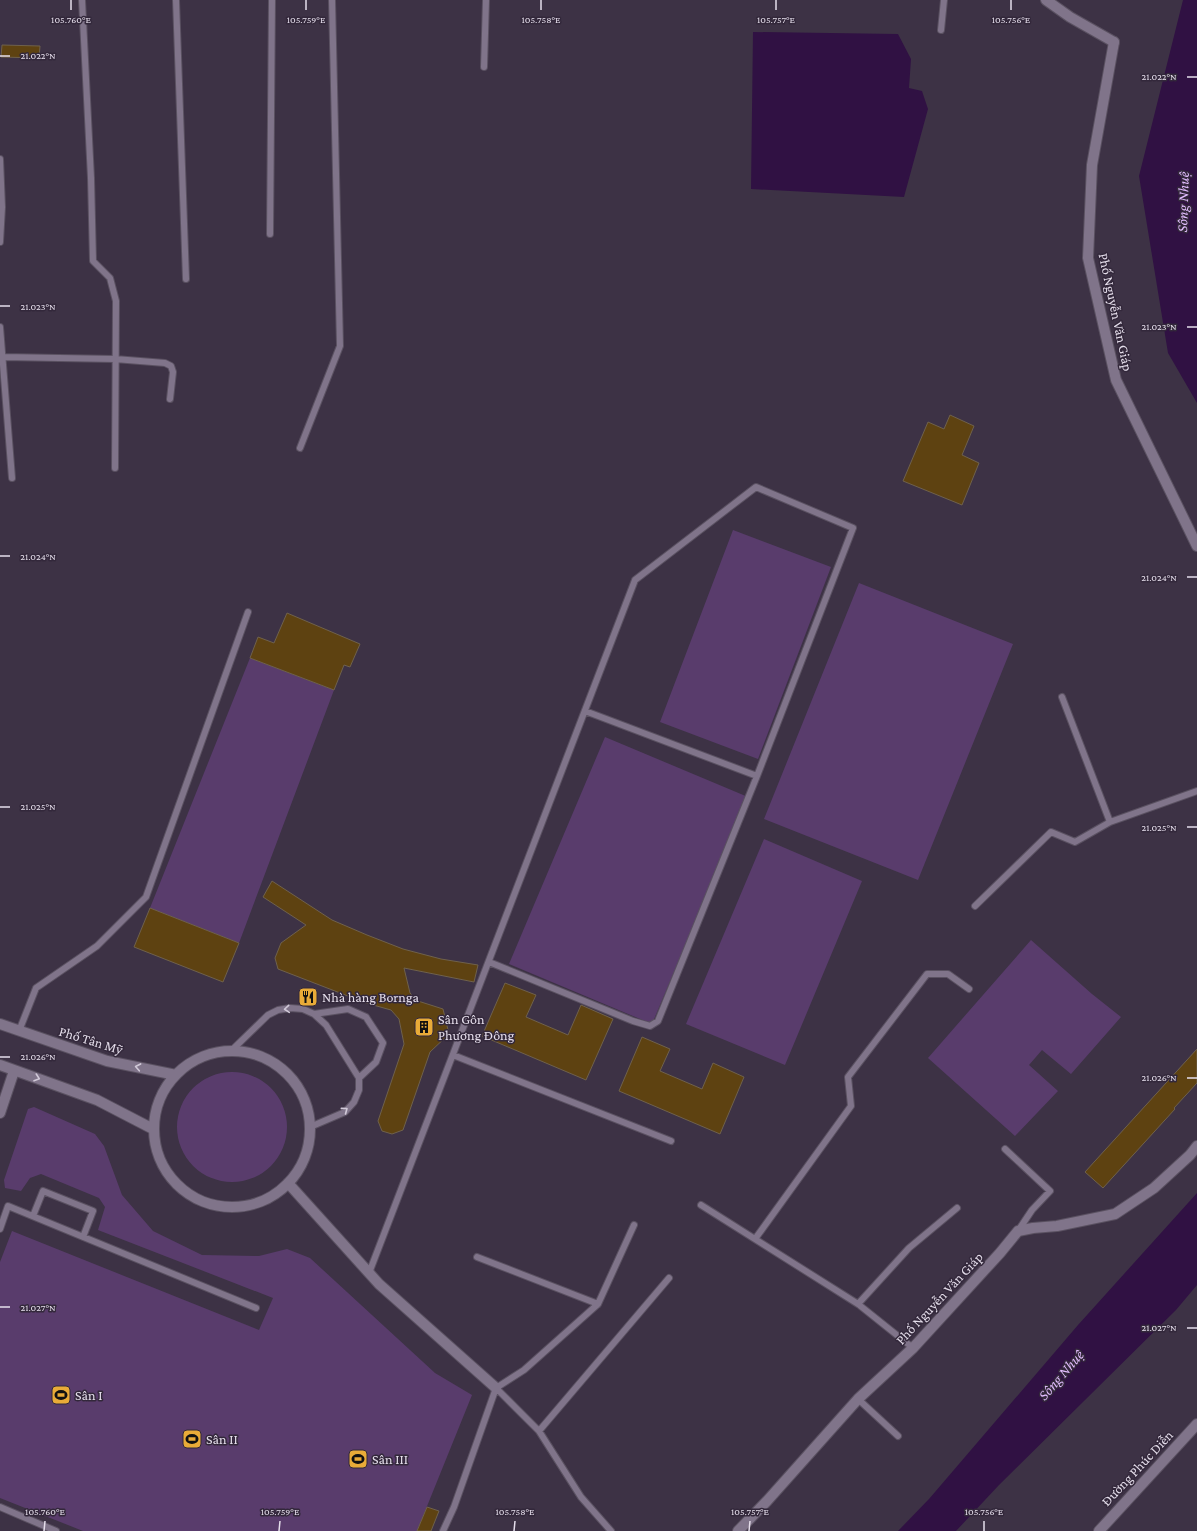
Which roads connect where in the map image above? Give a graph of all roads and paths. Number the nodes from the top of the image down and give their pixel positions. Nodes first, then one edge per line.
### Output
1 (82, 0) edge
2 (176, 0) edge
3 (272, 0) edge
4 (332, 0) edge
5 (486, 0) edge
6 (944, 0) edge
7 (1046, 0) edge
8 (941, 30) dead end
9 (484, 67) dead end
10 (0, 159) edge
11 (270, 234) dead end
12 (0, 242) edge
13 (186, 278) dead end
14 (0, 327) edge
15 (3, 357) junction
16 (115, 359) junction
17 (170, 399) dead end
18 (300, 448) dead end
19 (115, 468) dead end
20 (12, 478) dead end
21 (1197, 546) edge
22 (248, 612) dead end
23 (1062, 697) dead end
24 (585, 711) junction
25 (757, 776) junction
26 (1197, 791) edge
27 (1110, 822) junction
28 (976, 906) dead end
29 (489, 962) junction
30 (969, 989) dead end
31 (314, 1014) junction
32 (0, 1024) edge
33 (19, 1031) junction
34 (231, 1051) junction
35 (453, 1055) junction
36 (0, 1065) edge
37 (14, 1071) junction
38 (176, 1075) junction
39 (359, 1078) junction
40 (0, 1113) edge
41 (310, 1127) junction
42 (154, 1129) junction
43 (671, 1141) dead end
44 (1197, 1146) edge
45 (1005, 1149) dead end
46 (288, 1183) junction
47 (702, 1205) dead end
48 (957, 1208) dead end
49 (33, 1216) junction
50 (634, 1224) dead end
51 (0, 1229) edge
52 (1018, 1231) junction
53 (83, 1237) junction
54 (755, 1239) junction
55 (477, 1257) dead end
56 (368, 1273) junction
57 (669, 1278) dead end
58 (598, 1304) junction
59 (858, 1304) junction
60 (256, 1308) dead end
61 (913, 1348) junction
62 (496, 1388) junction
63 (858, 1399) junction
64 (1197, 1424) edge
65 (539, 1431) junction
66 (898, 1436) dead end
67 (0, 1507) edge
68 (56, 1531) edge
69 (444, 1531) edge
70 (611, 1531) edge
71 (738, 1531) edge
72 (1098, 1531) edge

1 - 16 lane
2 - 13 lane
3 - 11 lane
4 - 18 lane
5 - 9 lane
6 - 8 lane
7 - 21 street, Phố Nguyễn Văn Giáp
10 - 12 lane
14 - 15 lane
15 - 16 lane
15 - 20 lane
16 - 17 lane
16 - 19 lane
22 - 33 lane
23 - 27 lane
24 - 25 lane
24 - 25 lane
24 - 29 lane
25 - 29 lane
26 - 27 lane
27 - 28 lane
29 - 35 lane
30 - 54 lane
31 -> 34 lane
31 - 39 lane
31 - 39 lane
32 - 33 street, Phố Tân Mỹ
38 -> 33 street, Phố Tân Mỹ
34 - 38 street
34 - 41 street
35 - 43 lane
35 - 56 lane
36 - 37 street
37 - 40 street
37 -> 42 street
38 - 42 street
41 -> 39 lane
41 - 46 street
42 - 46 street
44 - 52 street
45 - 52 lane
46 - 56 street
47 - 54 lane
48 - 59 lane
49 - 51 lane
49 - 53 lane
49 - 53 lane
50 - 58 lane
52 - 61 street, Phố Nguyễn Văn Giáp
53 - 60 lane
54 - 59 lane
55 - 58 lane
56 - 62 street
57 - 65 lane
58 - 62 lane
59 - 61 lane
61 - 63 street, Phố Nguyễn Văn Giáp
62 - 65 lane
62 - 69 lane
63 - 66 lane
63 - 71 street, Phố Nguyễn Văn Giáp
64 - 72 street, Đường Phúc Diễn
65 - 70 lane
67 - 68 lane

